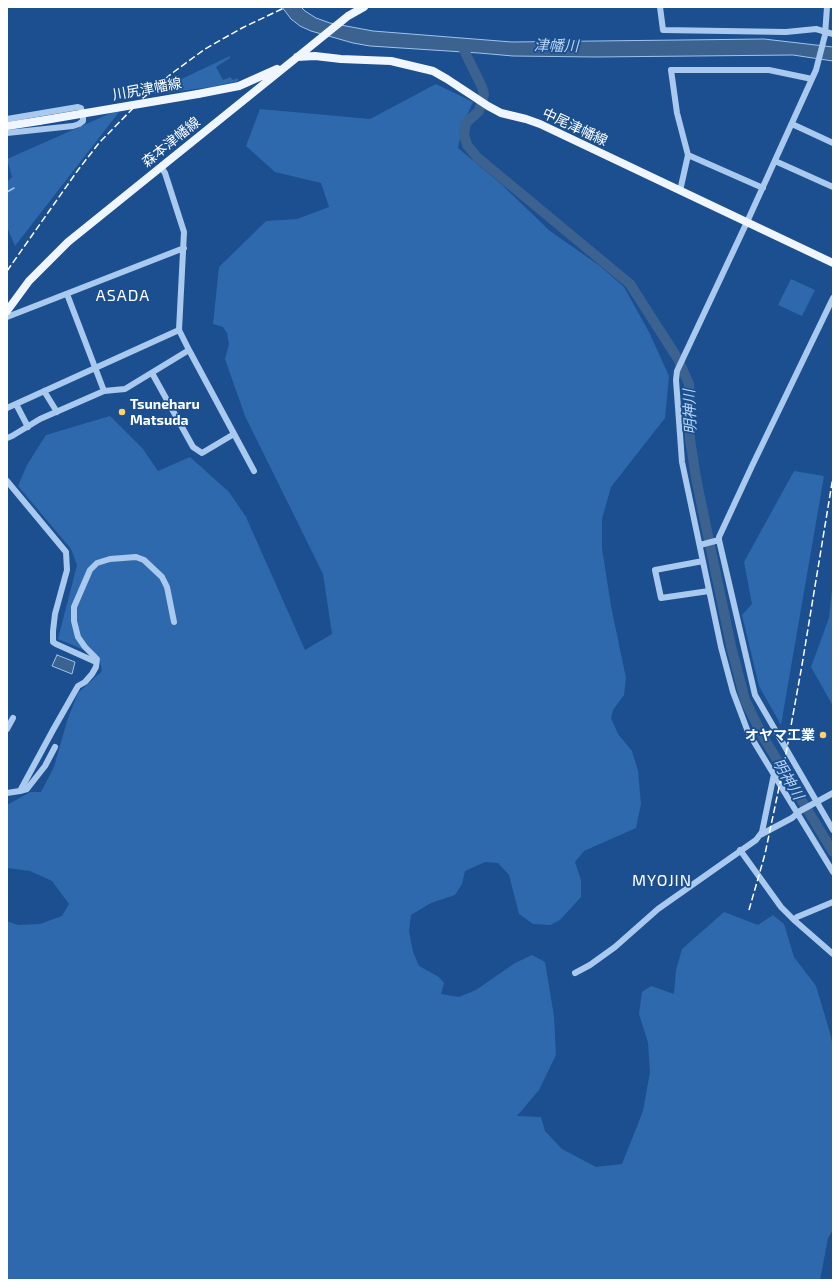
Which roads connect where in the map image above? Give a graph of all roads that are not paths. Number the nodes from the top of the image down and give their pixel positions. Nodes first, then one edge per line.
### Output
1 (364, 7) edge
2 (660, 7) edge
3 (827, 7) edge
4 (825, 33) junction
5 (833, 34) edge
6 (297, 57) junction
7 (287, 65) junction
8 (812, 79) junction
9 (7, 119) edge
10 (792, 124) junction
11 (7, 126) edge
12 (7, 133) edge
13 (833, 143) edge
14 (688, 155) junction
15 (775, 161) junction
16 (161, 167) junction
17 (833, 187) edge
18 (763, 188) junction
19 (680, 191) junction
20 (747, 222) junction
21 (184, 248) junction
22 (833, 263) edge
23 (67, 294) junction
24 (833, 298) edge
25 (7, 311) edge
26 (7, 317) edge
27 (179, 330) junction
28 (189, 350) junction
29 (96, 368) junction
30 (152, 373) junction
31 (44, 391) junction
32 (104, 391) junction
33 (16, 404) junction
34 (7, 408) edge
35 (57, 412) junction
36 (28, 427) junction
37 (234, 434) junction
38 (7, 438) edge
39 (254, 471) dead end
40 (7, 482) edge
41 (716, 541) junction
42 (701, 545) junction
43 (703, 561) junction
44 (709, 591) junction
45 (174, 622) dead end
46 (96, 662) junction
47 (13, 718) dead end
48 (7, 730) edge
49 (55, 747) dead end
50 (774, 774) junction
51 (20, 791) junction
52 (7, 793) edge
53 (833, 793) edge
54 (814, 803) junction
55 (799, 812) junction
56 (833, 830) edge
57 (759, 836) junction
58 (740, 850) junction
59 (833, 872) edge
60 (833, 902) edge
61 (794, 920) junction
62 (833, 954) edge
63 (575, 973) dead end

1 - 6 main road, 森本津幡線
2 - 4 street
3 - 4 street
4 - 5 street
4 - 8 street
6 - 7 main road, 森本津幡線
6 - 19 main road, 中尾津幡線
7 - 11 main road, 川尻津幡線, bridge
7 - 16 main road, 森本津幡線
8 - 10 street
8 - 14 street
9 - 12 street
10 - 13 street
10 - 15 street
14 - 18 street
14 - 19 street
15 - 17 street
15 - 18 street
16 - 21 street
16 - 25 main road, 森本津幡線
18 - 20 street
19 - 20 main road, 中尾津幡線
20 - 22 main road, 中尾津幡線
20 - 42 street
21 - 23 street
21 - 27 street
23 - 26 street
23 - 29 street
24 - 41 street
27 - 28 street
27 - 29 street
28 - 30 street
28 - 37 street
29 - 31 street
29 - 32 street
30 - 32 street
30 - 37 street
31 - 33 street
31 - 35 street
32 - 35 street
33 - 34 street
33 - 36 street
35 - 36 street
36 - 38 street
37 - 39 street
40 - 46 street
41 - 42 street
41 - 54 street
42 - 43 street
43 - 44 street
43 - 44 street
44 - 50 street
45 - 46 street
46 - 51 street
47 - 48 street
49 - 51 street
50 - 55 street
50 - 57 street
51 - 52 street
53 - 54 street
54 - 55 street
54 - 56 street
55 - 57 street
55 - 59 street
57 - 58 street
58 - 61 street
58 - 63 street
60 - 61 street
61 - 62 street

